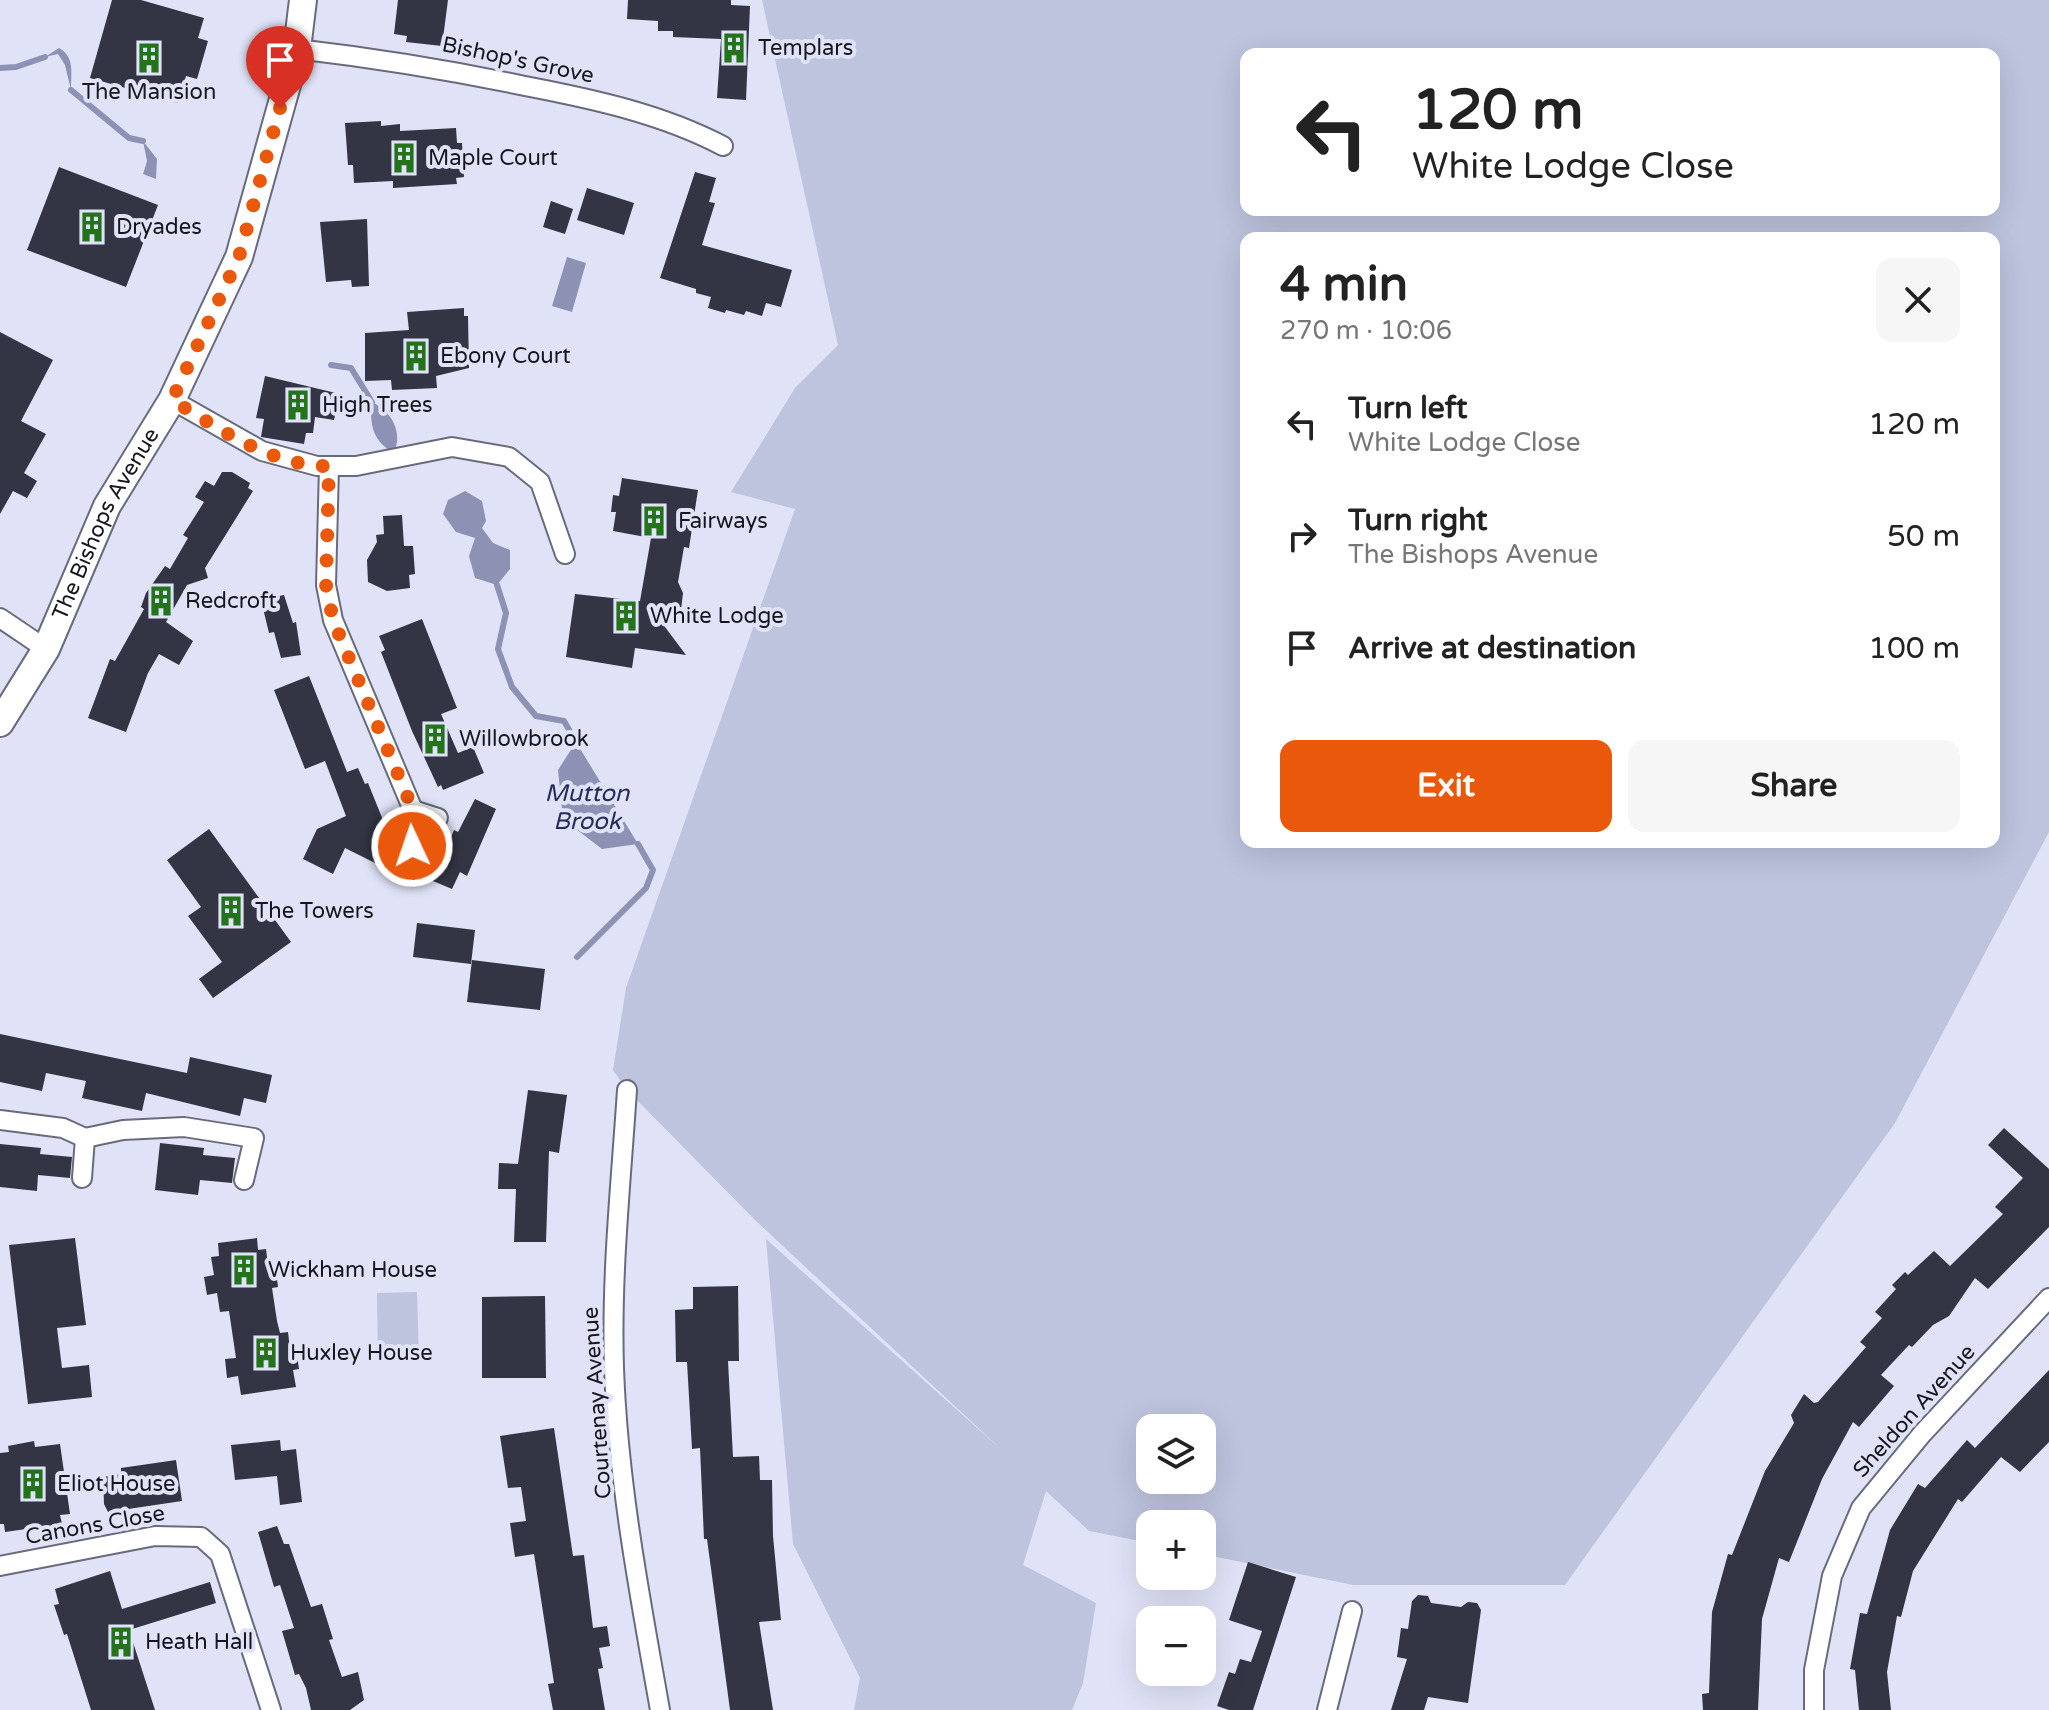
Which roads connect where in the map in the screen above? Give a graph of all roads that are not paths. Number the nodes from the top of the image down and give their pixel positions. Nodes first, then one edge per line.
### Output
1 (303, 0) edge
2 (297, 49) junction
3 (723, 146) dead end
4 (172, 400) junction
5 (329, 466) junction
6 (565, 554) dead end
7 (0, 618) edge
8 (46, 649) junction
9 (0, 723) edge
10 (413, 810) junction
11 (438, 818) dead end
12 (412, 846) dead end
13 (627, 1090) dead end
14 (0, 1120) edge
15 (85, 1138) junction
16 (82, 1178) dead end
17 (244, 1180) dead end
18 (2049, 1298) edge
19 (0, 1566) edge
20 (1352, 1611) dead end
21 (271, 1710) edge
22 (660, 1710) edge
23 (1327, 1710) edge
24 (1814, 1710) edge

1 - 2 street, The Bishops Avenue
2 - 3 street, Bishop's Grove
2 - 4 street, The Bishops Avenue
4 - 5 street
4 - 8 street, The Bishops Avenue
5 - 6 street
5 - 10 street
7 - 8 street
8 - 9 street, The Bishops Avenue
10 - 11 street
10 - 12 street
13 - 22 street, Courtenay Avenue
14 - 15 street
15 - 16 street
15 - 17 street
18 - 24 street, Sheldon Avenue
19 - 21 street, Canons Close
20 - 23 street

